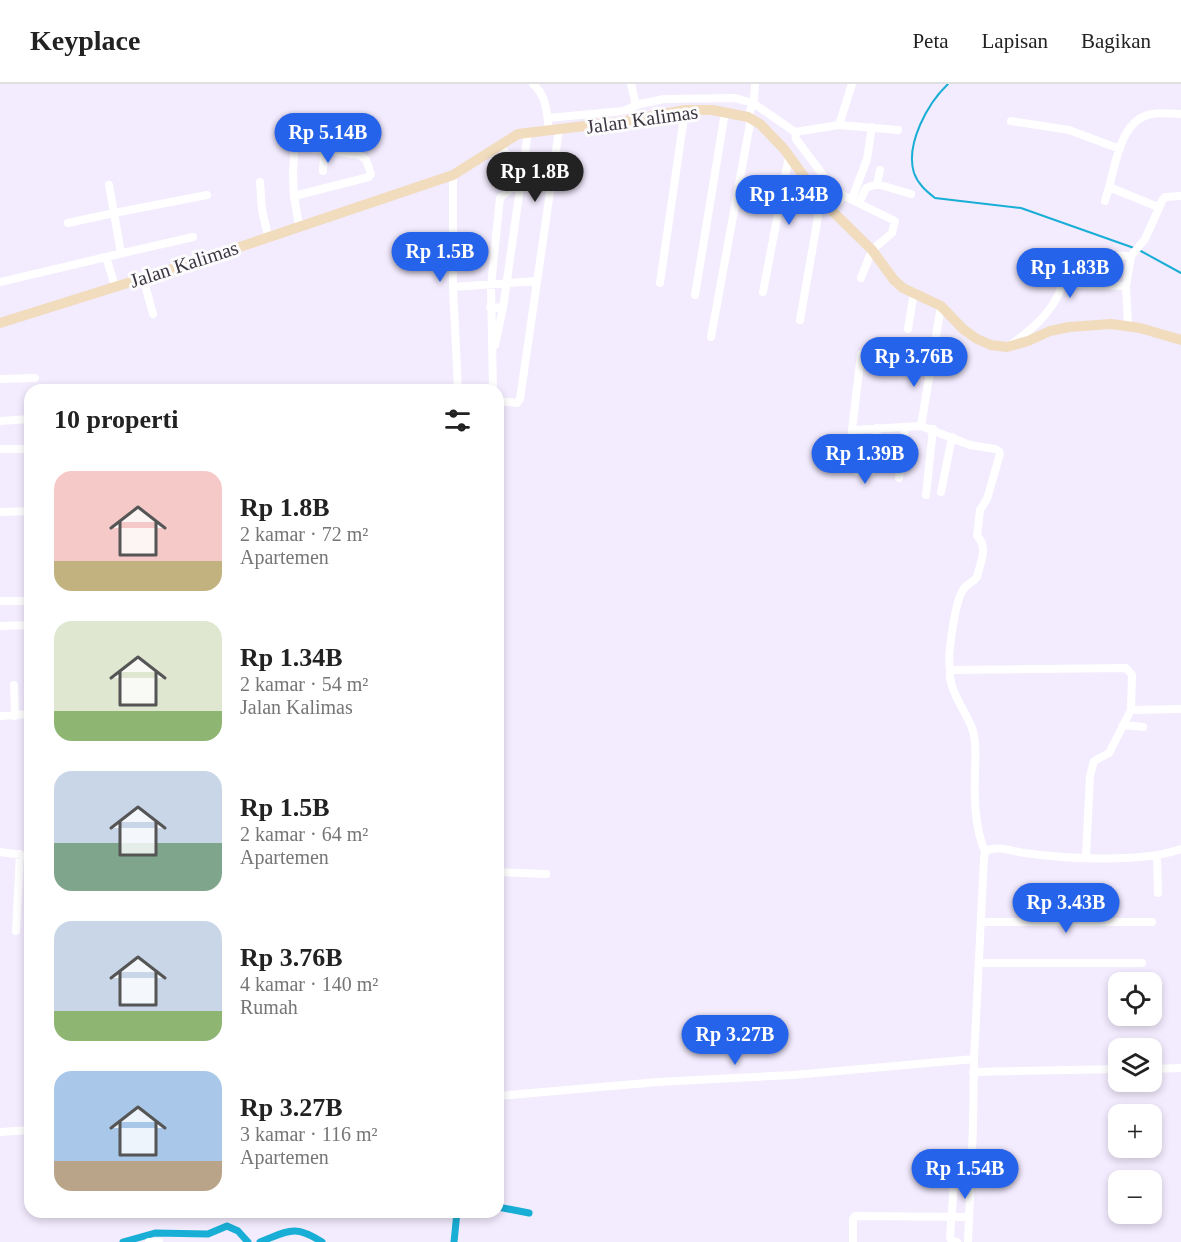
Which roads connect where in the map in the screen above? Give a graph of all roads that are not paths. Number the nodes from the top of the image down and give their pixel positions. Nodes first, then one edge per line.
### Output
1 (533, 84) edge
2 (631, 84) edge
3 (755, 84) edge
4 (852, 84) edge
5 (636, 105) junction
6 (685, 110) junction
7 (750, 111) junction
8 (725, 112) junction
9 (1181, 114) edge
10 (1011, 122) dead end
11 (838, 125) junction
12 (550, 126) junction
13 (872, 127) junction
14 (898, 130) dead end
15 (528, 132) junction
16 (795, 132) junction
17 (295, 136) dead end
18 (500, 145) junction
19 (294, 146) junction
20 (1120, 149) junction
21 (324, 150) junction
22 (789, 156) junction
23 (880, 170) dead end
24 (323, 171) dead end
25 (453, 175) junction
26 (521, 177) junction
27 (260, 182) dead end
28 (876, 184) junction
29 (109, 185) dead end
30 (1110, 187) junction
31 (911, 194) dead end
32 (207, 195) dead end
33 (294, 196) junction
34 (1181, 196) edge
35 (821, 200) junction
36 (1105, 201) dead end
37 (842, 203) junction
38 (1158, 207) junction
39 (114, 213) junction
40 (68, 223) dead end
41 (299, 226) junction
42 (268, 236) junction
43 (193, 237) dead end
44 (875, 247) junction
45 (122, 254) junction
46 (1132, 255) junction
47 (106, 257) junction
48 (143, 278) junction
49 (861, 278) dead end
50 (536, 281) junction
51 (0, 282) edge
52 (506, 283) junction
53 (660, 283) dead end
54 (1063, 284) junction
55 (491, 285) junction
56 (115, 286) junction
57 (453, 286) junction
58 (1126, 286) junction
59 (763, 292) dead end
60 (914, 292) junction
61 (695, 295) dead end
62 (941, 306) junction
63 (490, 307) junction
64 (503, 308) junction
65 (153, 314) dead end
66 (800, 320) dead end
67 (0, 322) edge
68 (1128, 325) junction
69 (908, 330) dead end
70 (711, 337) dead end
71 (1181, 340) edge
72 (1007, 347) junction
73 (861, 354) dead end
74 (492, 358) junction
75 (34, 378) dead end
76 (0, 379) edge
77 (458, 384) edge
78 (493, 384) edge
79 (504, 401) edge
80 (24, 419) edge
81 (0, 421) edge
82 (905, 426) junction
83 (921, 426) junction
84 (877, 428) junction
85 (933, 429) junction
86 (852, 430) junction
87 (952, 437) junction
88 (0, 449) edge
89 (24, 449) edge
90 (899, 478) dead end
91 (941, 492) dead end
92 (926, 495) dead end
93 (24, 511) edge
94 (0, 512) edge
95 (0, 601) edge
96 (24, 601) edge
97 (0, 626) edge
98 (24, 626) edge
99 (950, 670) junction
100 (14, 685) dead end
101 (1181, 709) edge
102 (1131, 710) junction
103 (24, 715) edge
104 (0, 716) edge
105 (15, 716) junction
106 (1123, 725) junction
107 (1143, 728) dead end
108 (1181, 849) edge
109 (0, 852) edge
110 (985, 852) junction
111 (20, 854) junction
112 (24, 855) edge
113 (1157, 855) junction
114 (1086, 857) junction
115 (504, 872) edge
116 (546, 874) dead end
117 (1158, 893) dead end
118 (981, 922) junction
119 (1152, 922) dead end
120 (16, 931) dead end
121 (979, 963) junction
122 (1142, 963) dead end
123 (974, 1059) junction
124 (1181, 1068) edge
125 (1162, 1069) edge
126 (1108, 1070) edge
127 (974, 1072) junction
128 (504, 1095) edge
129 (24, 1130) edge
130 (0, 1132) edge
131 (920, 1165) dead end
132 (955, 1168) junction
133 (971, 1170) junction
134 (951, 1216) junction
135 (969, 1217) junction
136 (149, 1242) edge
137 (159, 1242) edge
138 (853, 1242) edge
139 (957, 1242) edge
140 (968, 1242) edge

1 - 12 street
2 - 5 street
3 - 7 street
4 - 11 street
5 - 7 street
5 - 12 street
6 - 8 street, Jalan Kalimas
6 - 12 street, Jalan Kalimas
6 - 53 street
7 - 8 street, Jalan Kalimas
7 - 16 street
7 - 22 street, Jalan Kalimas
7 - 70 street
8 - 61 street
9 - 20 street
10 - 20 street
11 - 13 street
11 - 16 street
12 - 15 street, Jalan Kalimas
12 - 50 street
13 - 14 street
13 - 37 street
15 - 18 street, Jalan Kalimas
15 - 26 street
16 - 37 street
17 - 19 street
18 - 25 street, Jalan Kalimas
18 - 26 street
19 - 21 street
19 - 33 street
20 - 30 street
21 - 24 street
21 - 33 street
22 - 35 street, Jalan Kalimas
22 - 59 street
23 - 28 street
25 - 41 street, Jalan Kalimas
25 - 57 street
26 - 52 street
26 - 55 street
27 - 42 street
28 - 31 street
28 - 37 street
29 - 39 street
30 - 36 street
30 - 38 street
32 - 39 street
33 - 41 street
34 - 38 street
35 - 37 street, Jalan Kalimas
35 - 66 street
37 - 44 street, Jalan Kalimas
37 - 44 street
38 - 46 street
39 - 40 street
39 - 45 street
41 - 42 street, Jalan Kalimas
42 - 48 street, Jalan Kalimas
43 - 45 street
44 - 49 street
44 - 60 street, Jalan Kalimas
45 - 47 street
46 - 54 street
46 - 58 street
47 - 51 street
47 - 56 street
48 - 56 street, Jalan Kalimas
48 - 65 street
50 - 52 street
50 - 79 street
52 - 55 street
52 - 64 street
54 - 58 street
54 - 72 street
55 - 57 street
55 - 63 street
56 - 67 street, Jalan Kalimas
57 - 77 street
58 - 68 street
60 - 62 street, Jalan Kalimas
60 - 69 street
62 - 72 street, Jalan Kalimas
62 - 83 street
63 - 64 street
63 - 74 street
64 - 74 street
68 - 71 street
68 - 72 street
73 - 86 street
74 - 78 street
75 - 76 street
80 - 81 street
82 - 83 street
82 - 84 street
82 - 90 street
83 - 85 street
84 - 86 street
84 - 86 street
85 - 87 street
85 - 92 street
87 - 91 street
87 - 99 street
88 - 89 street
93 - 94 street
95 - 96 street
97 - 98 street
99 - 102 street
99 - 110 street
100 - 105 street
101 - 102 street
102 - 106 street
103 - 105 street
104 - 105 street
106 - 107 street
106 - 114 street
108 - 113 street
109 - 111 street
110 - 114 street
110 - 118 street
111 - 112 street
111 - 120 street
113 - 114 street
113 - 117 street
115 - 116 street
118 - 119 street
118 - 121 street
121 - 122 street
121 - 123 street
123 - 127 street
123 - 128 street
124 - 125 street
126 - 127 street
127 - 133 street
129 - 130 street
131 - 132 street
132 - 133 street
132 - 134 street
133 - 135 street
134 - 135 street
134 - 138 street
134 - 139 street
135 - 140 street
136 - 137 street

